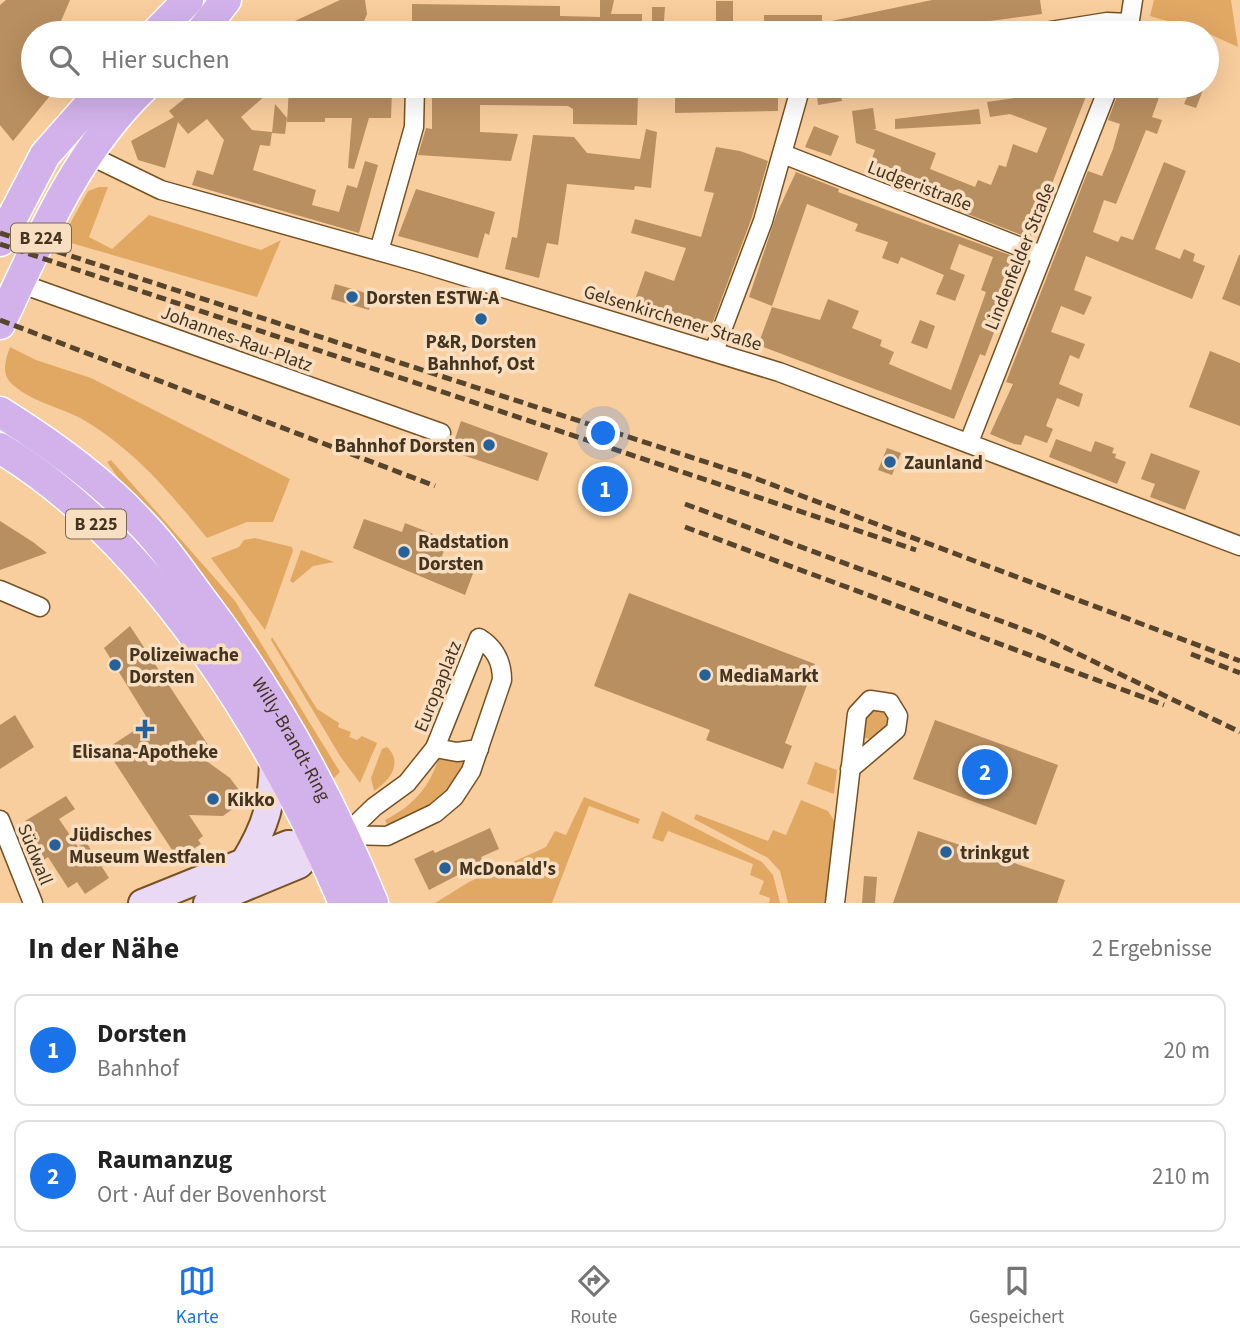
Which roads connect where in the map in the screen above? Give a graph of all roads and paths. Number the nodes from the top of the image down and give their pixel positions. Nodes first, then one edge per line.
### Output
1 (226, 0) edge
2 (1133, 0) edge
3 (187, 1) edge
4 (168, 21) edge
5 (178, 21) edge
6 (209, 21) edge
7 (1130, 21) edge
8 (96, 98) edge
9 (113, 98) edge
10 (133, 98) edge
11 (415, 98) edge
12 (798, 98) edge
13 (1105, 98) edge
14 (87, 154) junction
15 (783, 154) junction
16 (0, 241) edge
17 (379, 251) junction
18 (1041, 255) junction
19 (19, 283) junction
20 (0, 324) edge
21 (714, 351) junction
22 (0, 412) edge
23 (441, 433) dead end
24 (969, 442) junction
25 (0, 448) edge
26 (1240, 546) edge
27 (0, 590) edge
28 (40, 607) dead end
29 (435, 748) junction
30 (479, 749) junction
31 (273, 760) junction
32 (850, 769) dead end
33 (0, 820) edge
34 (332, 840) junction
35 (244, 862) junction
36 (33, 903) edge
37 (142, 903) edge
38 (207, 903) edge
39 (344, 903) edge
40 (373, 903) edge
41 (835, 903) edge

1 - 6 main road
2 - 7 street
3 - 4 main road
3 - 5 main road
8 - 16 main road, B 224
9 - 14 main road
10 - 14 main road, B 224
11 - 17 street
12 - 15 street
13 - 18 street, Lindenfelder Straße
14 - 17 street, Gelsenkirchener Straße
14 - 19 main road, B 224
15 - 18 street, Ludgeristraße
15 - 21 street
17 - 21 street, Gelsenkirchener Straße
18 - 24 street, Lindenfelder Straße
19 - 20 main road, B 224
19 - 23 street, Johannes-Rau-Platz
21 - 24 street, Gelsenkirchener Straße
22 - 34 main road, Willy-Brandt-Ring / B 225
24 - 26 street, Gelsenkirchener Straße
25 - 31 main road, Willy-Brandt-Ring / B 225
27 - 28 street
29 - 30 street, Europaplatz
29 - 30 street, Europaplatz
29 - 34 street, Europaplatz
30 - 34 street, Europaplatz
31 - 34 main road, Willy-Brandt-Ring / B 225
31 - 35 main road
32 - 41 street
33 - 36 street, Südwall
34 - 35 main road
34 - 38 main road
34 - 39 main road, B 225
34 - 40 main road, B 225
35 - 37 main road

